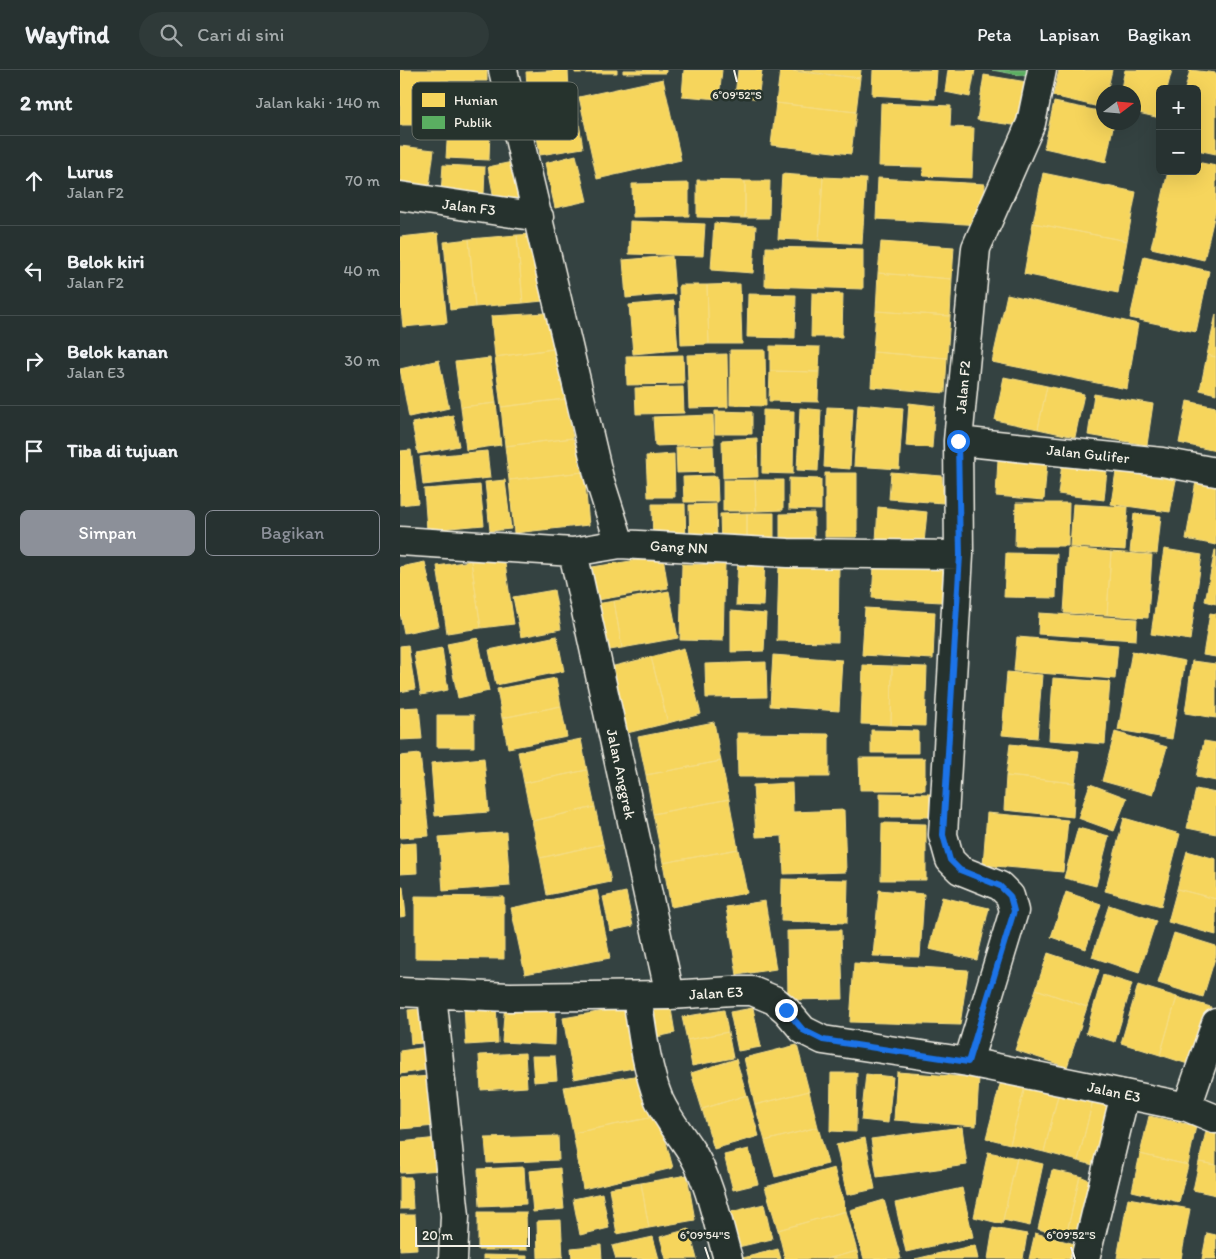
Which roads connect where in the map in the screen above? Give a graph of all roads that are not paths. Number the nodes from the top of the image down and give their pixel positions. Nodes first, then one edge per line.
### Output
1 (1042, 70) edge
2 (520, 140) edge
3 (400, 196) edge
4 (538, 217) junction
5 (958, 441) junction
6 (1216, 472) edge
7 (400, 541) edge
8 (620, 544) junction
9 (573, 552) junction
10 (960, 555) junction
11 (400, 992) edge
12 (432, 994) junction
13 (670, 995) junction
14 (637, 996) junction
15 (1216, 1023) edge
16 (968, 1062) junction
17 (1125, 1094) junction
18 (1187, 1107) junction
19 (1216, 1119) edge
20 (453, 1259) edge
21 (728, 1259) edge
22 (1085, 1259) edge

1 - 5 street, Jalan F2
2 - 4 street
3 - 4 street, Jalan F3
4 - 8 street
5 - 6 street, Jalan Gulifer
5 - 10 street, Jalan F2
7 - 9 street, Gang NN
8 - 9 street, Gang NN
8 - 10 street, Gang NN
9 - 13 street, Jalan Anggrek
10 - 16 street, Jalan F2
11 - 12 street, Jalan E3
12 - 14 street, Jalan E3
12 - 20 street
13 - 14 street, Jalan E3
13 - 16 street, Jalan E3
14 - 21 street
15 - 18 street
16 - 17 street, Jalan E3
17 - 18 street, Jalan E3
17 - 22 street
18 - 19 street, Jalan E3

